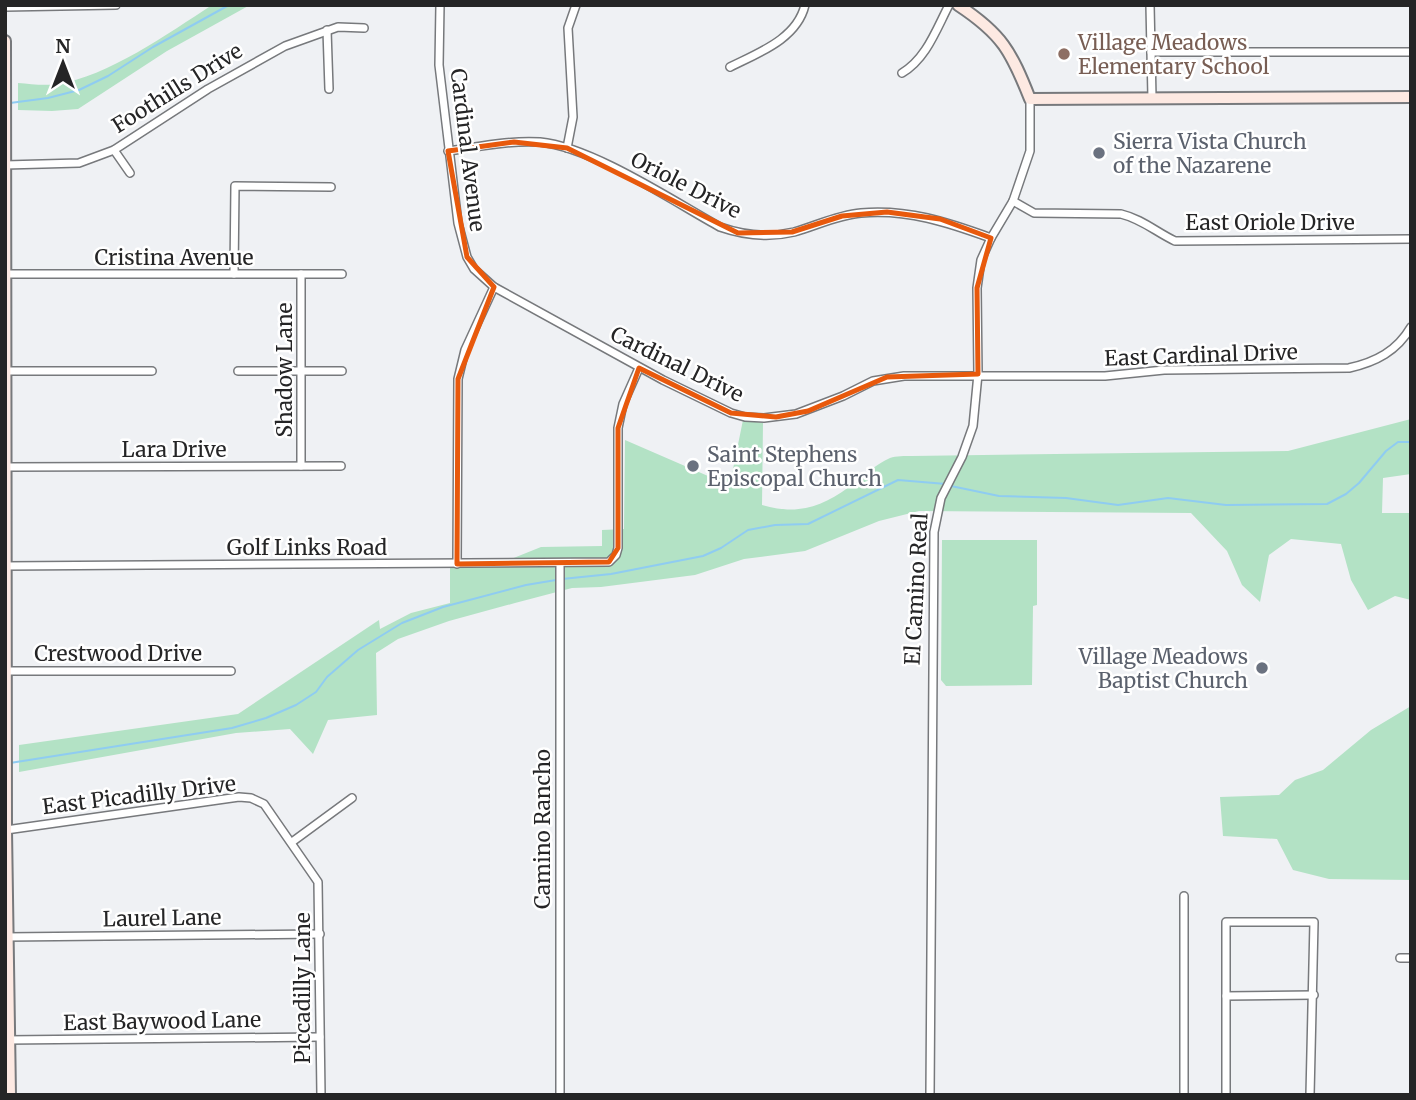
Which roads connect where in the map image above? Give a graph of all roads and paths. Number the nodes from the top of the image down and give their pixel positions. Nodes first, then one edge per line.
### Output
1 (116, 5) edge
2 (440, 5) edge
3 (576, 5) edge
4 (804, 5) edge
5 (949, 5) edge
6 (958, 5) edge
7 (1150, 5) edge
8 (5, 6) edge
9 (364, 28) dead end
10 (327, 30) junction
11 (5, 41) edge
12 (1150, 52) junction
13 (1411, 52) edge
14 (730, 67) dead end
15 (902, 73) dead end
16 (328, 89) dead end
17 (1411, 97) edge
18 (1152, 98) junction
19 (1030, 99) junction
20 (567, 148) junction
21 (114, 150) junction
22 (448, 151) junction
23 (5, 165) edge
24 (130, 173) dead end
25 (331, 187) dead end
26 (1013, 201) junction
27 (991, 237) junction
28 (1411, 239) edge
29 (6, 274) edge
30 (234, 274) junction
31 (301, 274) junction
32 (342, 274) dead end
33 (494, 287) junction
34 (1411, 327) edge
35 (639, 368) junction
36 (6, 371) edge
37 (152, 371) dead end
38 (238, 371) dead end
39 (301, 371) junction
40 (342, 371) dead end
41 (978, 374) junction
42 (301, 466) junction
43 (341, 466) dead end
44 (7, 467) edge
45 (560, 563) junction
46 (457, 564) junction
47 (5, 566) edge
48 (6, 671) edge
49 (231, 671) dead end
50 (7, 772) edge
51 (352, 797) dead end
52 (6, 830) edge
53 (292, 842) junction
54 (318, 882) joint
55 (1184, 897) dead end
56 (320, 934) junction
57 (6, 937) edge
58 (1400, 958) dead end
59 (1411, 958) edge
60 (1314, 995) junction
61 (1226, 996) junction
62 (320, 1037) junction
63 (7, 1040) edge
64 (10, 1095) edge
65 (321, 1095) edge
66 (560, 1095) edge
67 (930, 1095) edge
68 (1184, 1095) edge
69 (1226, 1095) edge
70 (1310, 1095) edge

1 - 8 street
2 - 22 street, Cardinal Avenue
3 - 20 street
4 - 14 street
5 - 15 street
6 - 19 street, El Camino Real
7 - 12 street
9 - 10 street, Foothills Drive
10 - 16 street
10 - 21 street, Foothills Drive
11 - 23 street
12 - 13 street
12 - 18 street
17 - 18 street
18 - 19 street
19 - 26 street, El Camino Real
20 - 22 street, Oriole Drive
20 - 27 street, Oriole Drive
21 - 23 street, Foothills Drive
21 - 24 street
22 - 33 street, Cardinal Avenue
23 - 29 street
25 - 30 street
26 - 27 street, El Camino Real
26 - 28 street, East Oriole Drive
27 - 41 street, El Camino Real
29 - 30 street, Cristina Avenue
29 - 36 street
30 - 31 street, Cristina Avenue
31 - 32 street, Cristina Avenue
31 - 39 street, Shadow Lane
33 - 35 street, Cardinal Drive
33 - 46 street
34 - 41 street, East Cardinal Drive
35 - 41 street, Cardinal Drive
35 - 45 street, Golf Links Road
36 - 37 street
36 - 44 street
38 - 39 street
39 - 40 street
39 - 42 street, Shadow Lane
41 - 67 street, El Camino Real
42 - 43 street, Lara Drive
42 - 44 street, Lara Drive
44 - 47 street
45 - 46 street, Golf Links Road
45 - 66 street, Camino Rancho
46 - 47 street, Golf Links Road
47 - 48 street
48 - 49 street, Crestwood Drive
48 - 50 street
50 - 52 street
51 - 53 street
52 - 53 street, East Picadilly Drive
52 - 57 street
53 - 54 street, East Picadilly Drive
54 - 56 street, Piccadilly Lane
55 - 68 street
56 - 57 street, Laurel Lane
56 - 62 street, Piccadilly Lane
57 - 63 street
58 - 59 street
60 - 61 street
60 - 61 street
60 - 70 street
61 - 69 street
62 - 63 street, East Baywood Lane
62 - 65 street, Piccadilly Lane
63 - 64 street

